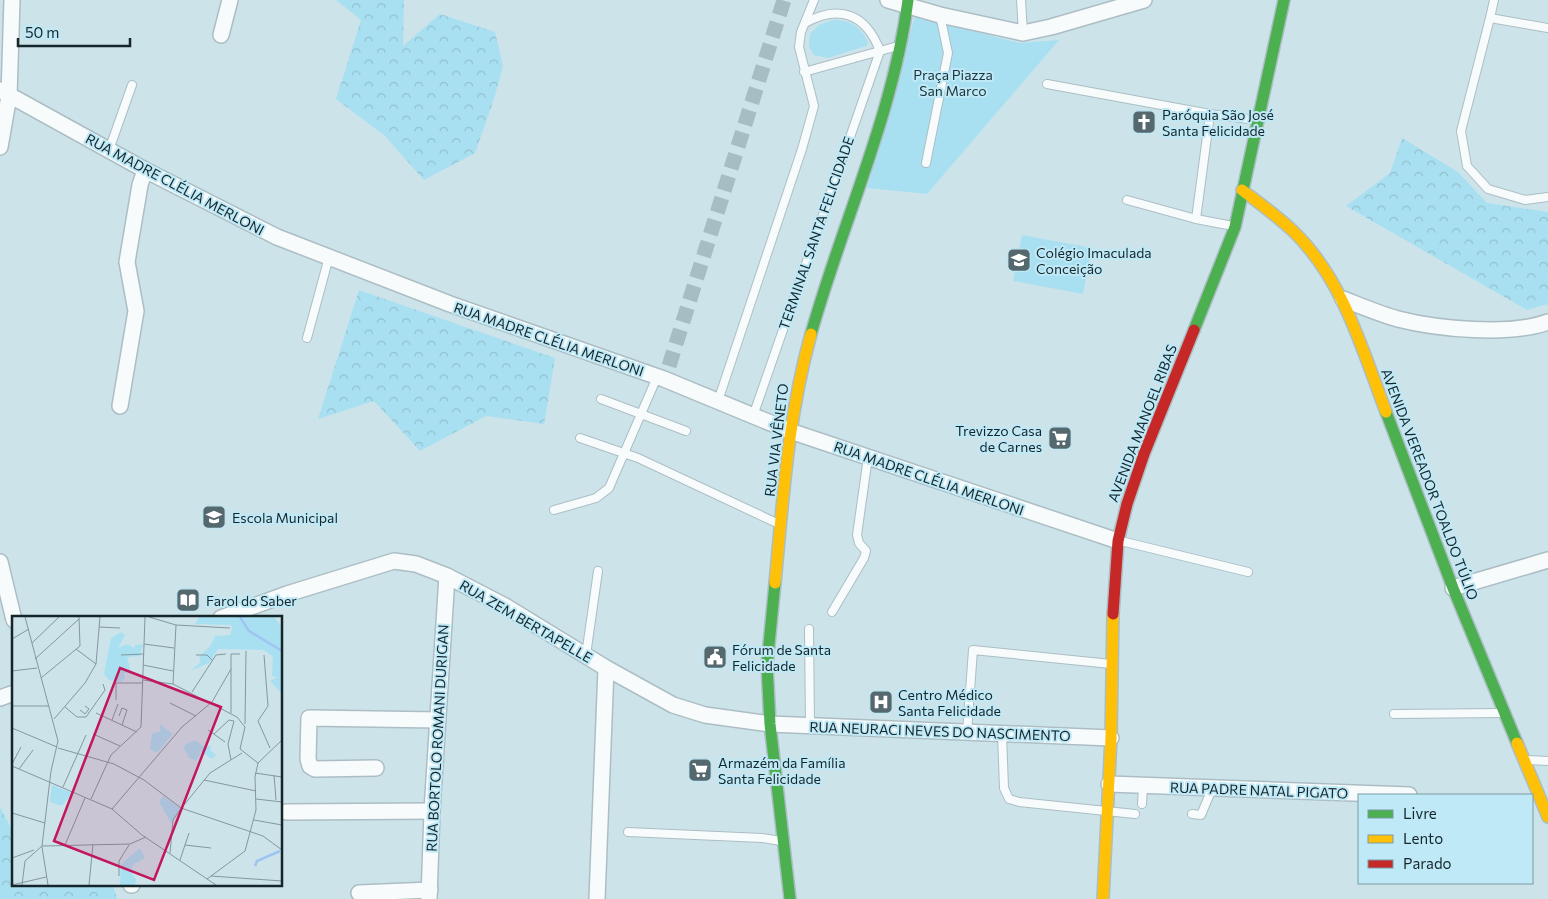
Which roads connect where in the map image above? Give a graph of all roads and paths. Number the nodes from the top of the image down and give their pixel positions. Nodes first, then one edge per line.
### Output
1 (12, 0) edge
2 (230, 0) edge
3 (814, 0) edge
4 (888, 0) edge
5 (1021, 0) edge
6 (1144, 0) edge
7 (1284, 0) edge
8 (1494, 0) edge
9 (908, 3) edge
10 (940, 15) junction
11 (1490, 18) junction
12 (805, 23) junction
13 (1548, 28) edge
14 (1023, 32) junction
15 (221, 35) dead end
16 (902, 45) junction
17 (880, 51) junction
18 (804, 72) junction
19 (1046, 84) dead end
20 (132, 85) dead end
21 (5, 93) edge
22 (1210, 114) junction
23 (1258, 120) junction
24 (0, 147) edge
25 (109, 150) junction
26 (926, 163) dead end
27 (145, 170) junction
28 (1242, 190) junction
29 (1548, 197) edge
30 (1126, 200) dead end
31 (1196, 219) junction
32 (1235, 227) junction
33 (329, 257) junction
34 (1343, 299) junction
35 (1548, 322) edge
36 (307, 338) dead end
37 (663, 374) junction
38 (601, 399) dead end
39 (718, 402) junction
40 (120, 406) dead end
41 (640, 414) junction
42 (753, 416) junction
43 (686, 431) dead end
44 (790, 431) junction
45 (580, 438) dead end
46 (623, 452) junction
47 (868, 457) junction
48 (554, 510) dead end
49 (780, 525) junction
50 (1118, 541) junction
51 (1548, 560) edge
52 (0, 562) edge
53 (598, 571) dead end
54 (1248, 572) dead end
55 (446, 576) junction
56 (1453, 588) junction
57 (832, 612) dead end
58 (13, 616) edge
59 (226, 616) edge
60 (809, 629) dead end
61 (586, 655) junction
62 (1113, 664) junction
63 (606, 668) junction
64 (1505, 713) junction
65 (1394, 714) dead end
66 (438, 720) junction
67 (770, 724) junction
68 (810, 726) junction
69 (967, 732) junction
70 (1002, 734) junction
71 (1111, 738) junction
72 (1524, 759) junction
73 (1548, 761) edge
74 (376, 768) dead end
75 (1109, 784) junction
76 (1143, 787) junction
77 (1212, 789) junction
78 (1375, 794) edge
79 (1540, 799) edge
80 (1142, 804) dead end
81 (432, 811) junction
82 (286, 812) dead end
83 (1108, 812) junction
84 (1135, 814) dead end
85 (1192, 814) dead end
86 (1548, 818) edge
87 (628, 832) dead end
88 (783, 841) junction
89 (359, 892) dead end
90 (430, 895) edge
91 (598, 899) edge
92 (790, 899) edge
93 (1103, 899) edge

1 - 21 street
2 - 15 street
3 - 12 lane
4 - 9 street
5 - 14 lane
6 - 14 street
7 - 23 main road, AVENIDA MANOEL RIBAS
8 - 11 lane
9 - 10 street
9 - 16 main road, RUA VIA VÊNETO
10 - 14 street
10 - 26 lane
11 - 13 lane
11 - 29 lane
12 - 17 lane
12 - 18 lane
16 - 17 lane
16 - 44 main road, RUA VIA VÊNETO
17 - 18 lane
17 - 42 lane, TERMINAL SANTA FELICIDADE
18 - 39 lane
19 - 22 lane
20 - 25 lane
21 - 24 street
21 - 25 street, RUA MADRE CLÉLIA MERLONI
22 - 23 lane
22 - 31 lane
23 - 28 main road, AVENIDA MANOEL RIBAS
25 - 27 street, RUA MADRE CLÉLIA MERLONI
27 - 33 street, RUA MADRE CLÉLIA MERLONI
27 - 40 street
28 - 32 main road, AVENIDA MANOEL RIBAS
28 - 34 main road, AVENIDA VEREADOR TOALDO TÚLIO
30 - 31 lane
31 - 32 lane
32 - 50 main road, AVENIDA MANOEL RIBAS
33 - 36 lane
33 - 37 street, RUA MADRE CLÉLIA MERLONI
34 - 35 street
34 - 56 main road, AVENIDA VEREADOR TOALDO TÚLIO
37 - 39 street, RUA MADRE CLÉLIA MERLONI
37 - 41 lane
38 - 41 lane
39 - 42 street, RUA MADRE CLÉLIA MERLONI
41 - 43 lane
41 - 46 lane
42 - 44 street, RUA MADRE CLÉLIA MERLONI
44 - 47 street, RUA MADRE CLÉLIA MERLONI
44 - 49 main road, RUA VIA VÊNETO
45 - 46 lane
46 - 48 lane
46 - 49 lane
47 - 50 street, RUA MADRE CLÉLIA MERLONI
47 - 57 lane
49 - 67 main road, RUA VIA VÊNETO
50 - 54 lane
50 - 62 main road, AVENIDA MANOEL RIBAS
51 - 56 street
52 - 58 street
53 - 61 lane
55 - 59 street, RUA ZEM BERTAPELLE
55 - 61 street, RUA ZEM BERTAPELLE
55 - 66 street, RUA BORTOLO ROMANI DURIGAN
56 - 64 main road, AVENIDA VEREADOR TOALDO TÚLIO
60 - 68 lane
61 - 63 street, RUA ZEM BERTAPELLE
62 - 69 lane
62 - 71 main road, AVENIDA MANOEL RIBAS
63 - 67 street, RUA ZEM BERTAPELLE
63 - 91 street
64 - 65 lane
64 - 72 main road, AVENIDA VEREADOR TOALDO TÚLIO
66 - 74 street
66 - 81 street, RUA BORTOLO ROMANI DURIGAN
67 - 68 street, RUA NEURACI NEVES DO NASCIMENTO
67 - 88 main road, RUA VIA VÊNETO
68 - 69 street, RUA NEURACI NEVES DO NASCIMENTO
69 - 70 street, RUA NEURACI NEVES DO NASCIMENTO
70 - 71 street, RUA NEURACI NEVES DO NASCIMENTO
70 - 83 lane
71 - 75 main road, AVENIDA MANOEL RIBAS
72 - 73 lane
72 - 79 main road, AVENIDA VEREADOR TOALDO TÚLIO
75 - 76 street, RUA PADRE NATAL PIGATO
75 - 83 main road, AVENIDA MANOEL RIBAS
76 - 77 street, RUA PADRE NATAL PIGATO
76 - 80 lane
77 - 78 street, RUA PADRE NATAL PIGATO
77 - 85 lane
79 - 86 main road, AVENIDA VEREADOR TOALDO TÚLIO
81 - 82 street
81 - 90 street, RUA BORTOLO ROMANI DURIGAN
83 - 84 lane
83 - 93 main road, AVENIDA MANOEL RIBAS
87 - 88 lane
88 - 92 main road, RUA VIA VÊNETO
89 - 90 street

